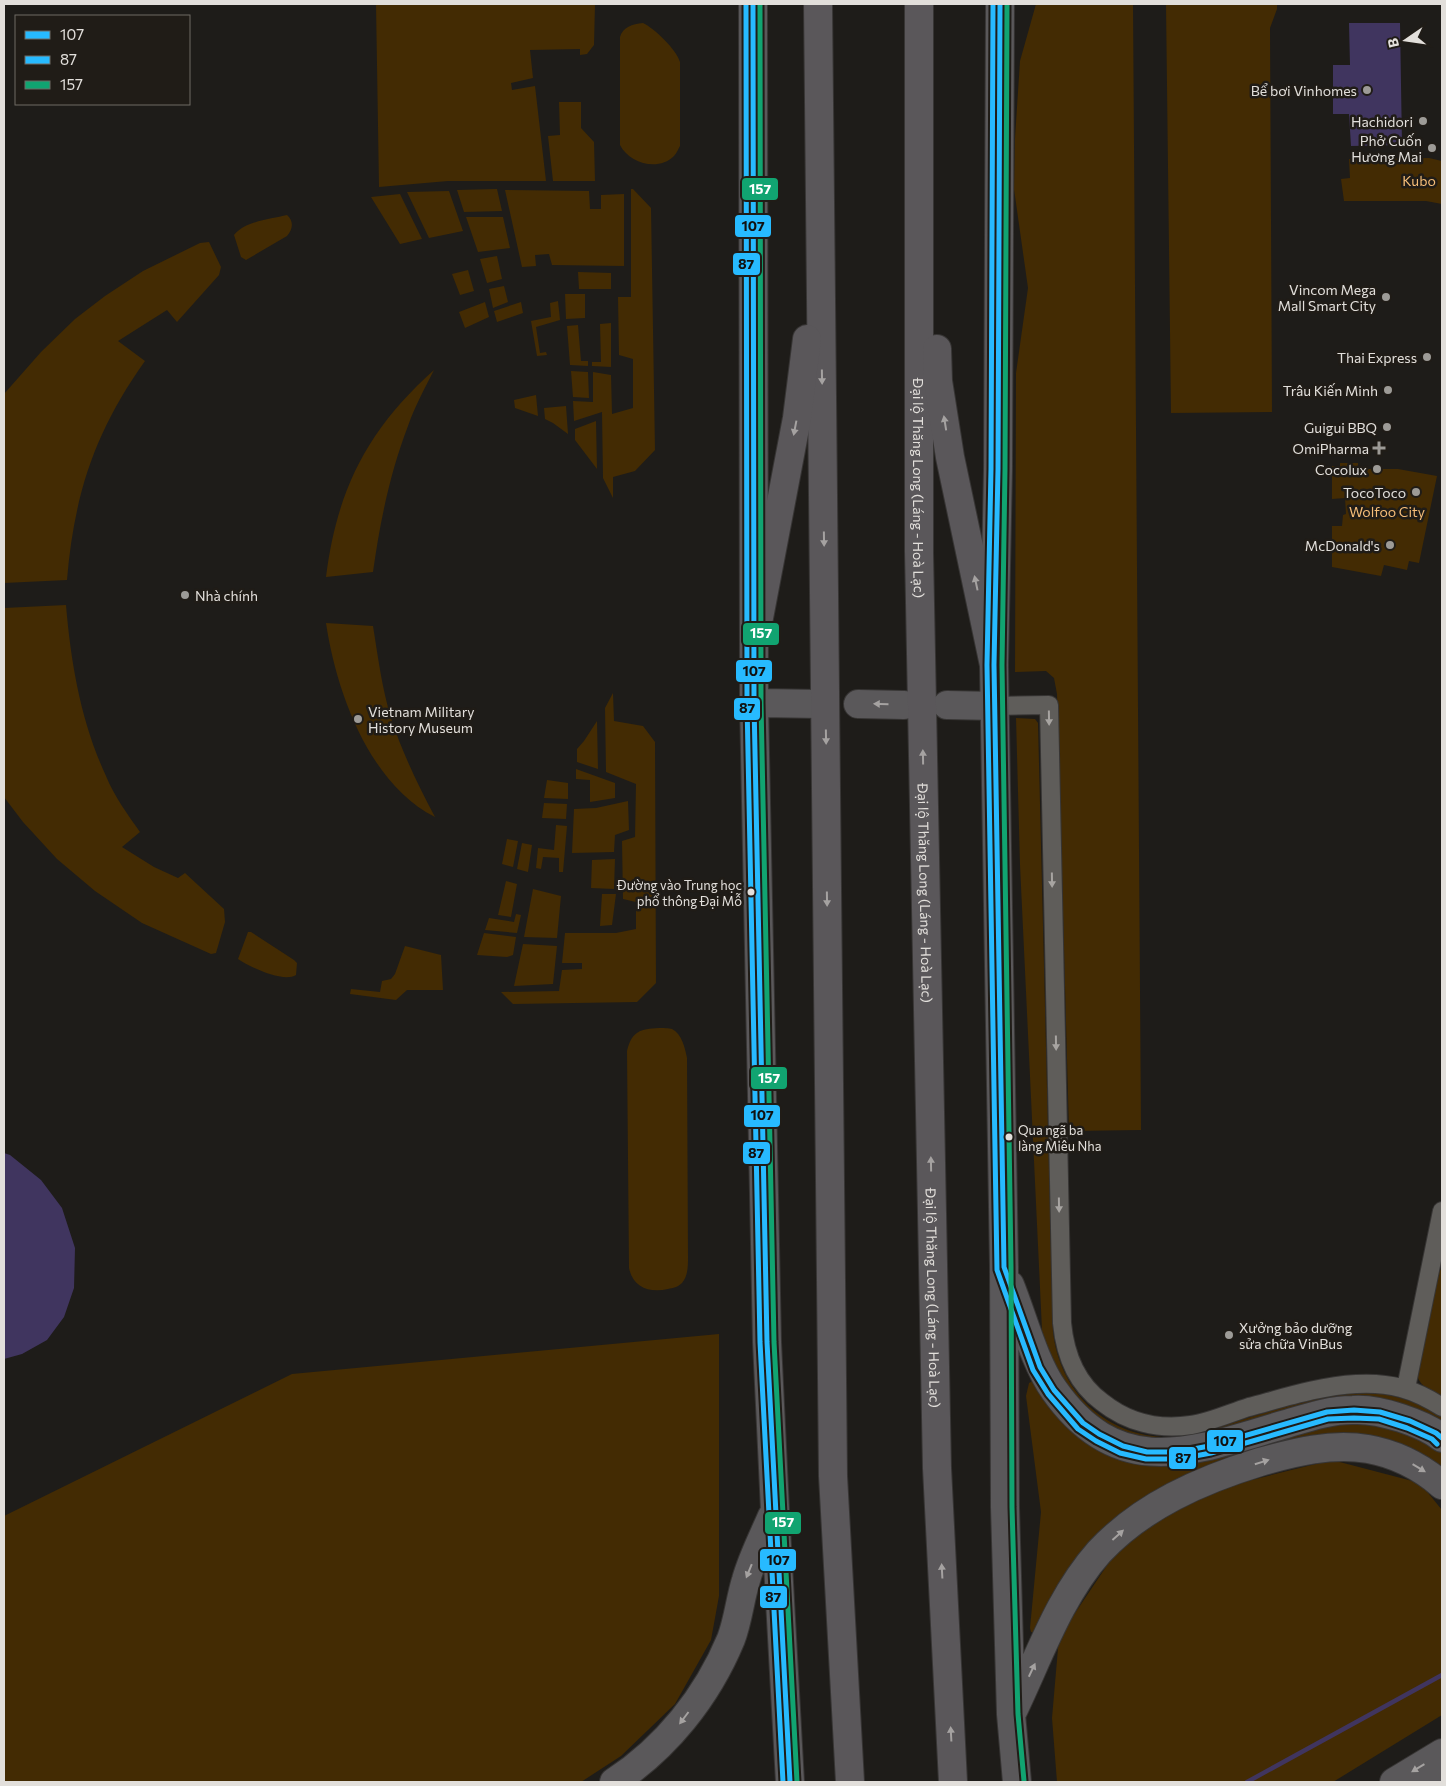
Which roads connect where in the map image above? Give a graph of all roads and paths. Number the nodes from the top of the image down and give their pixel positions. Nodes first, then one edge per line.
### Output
1 (739, 4) edge
2 (753, 4) edge
3 (818, 4) edge
4 (919, 4) edge
5 (928, 4) edge
6 (1002, 8) edge
7 (754, 35) junction
8 (819, 48) junction
9 (754, 644) junction
10 (994, 665) junction
11 (754, 703) junction
12 (820, 704) dead end
13 (858, 704) dead end
14 (904, 705) dead end
15 (947, 705) dead end
16 (995, 706) junction
17 (1442, 1212) edge
18 (1004, 1267) junction
19 (1406, 1388) junction
20 (1442, 1407) edge
21 (1442, 1438) edge
22 (1442, 1485) edge
23 (774, 1510) junction
24 (1011, 1714) junction
25 (1442, 1753) edge
26 (1442, 1778) edge
27 (614, 1782) edge
28 (790, 1782) edge
29 (850, 1782) edge
30 (953, 1782) edge
31 (1017, 1782) edge
32 (1394, 1782) edge
33 (1434, 1782) edge

1 - 7 main road
2 - 7 main road
3 - 8 highway
30 -> 4 highway, Đại lộ Thăng Long (Láng - Hoà Lạc)
10 -> 5 highway
6 - 10 main road
7 - 9 main road
8 -> 9 highway
8 -> 29 highway
9 - 11 main road
10 - 16 main road
11 - 12 main road
11 - 23 main road
14 -> 13 main road
15 - 16 main road
16 - 18 main road
16 -> 19 street
17 - 19 street
18 - 21 main road
18 - 24 main road
19 - 20 street
24 -> 22 main road
23 -> 27 main road
23 - 28 main road
24 - 31 main road
25 -> 32 main road
26 - 33 main road

